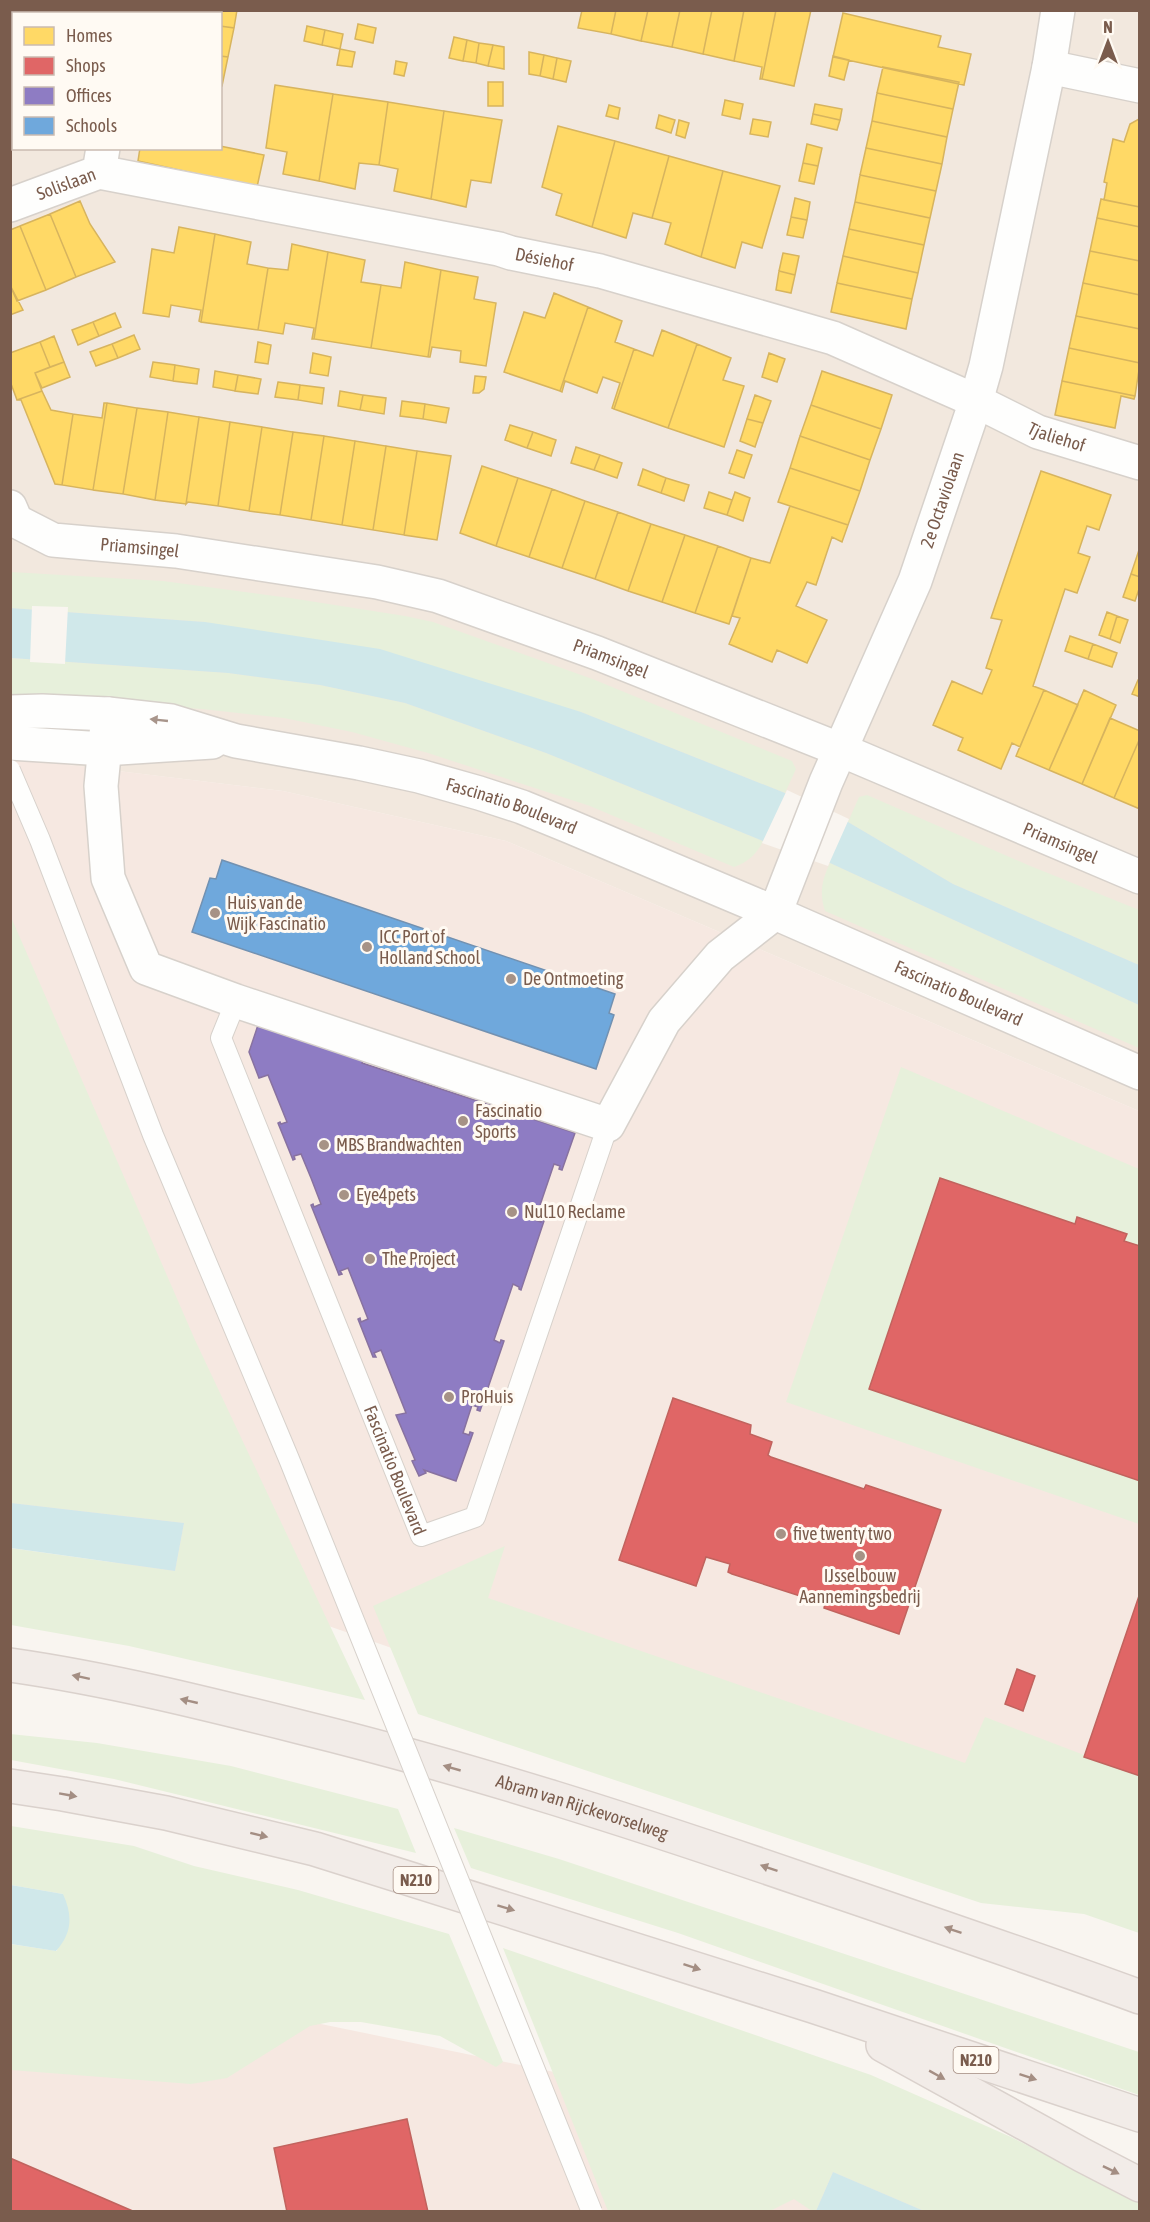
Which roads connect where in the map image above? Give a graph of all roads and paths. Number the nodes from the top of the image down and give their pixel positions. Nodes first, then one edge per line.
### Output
1 (1058, 10) edge
2 (1049, 67) junction
3 (1140, 86) edge
4 (101, 160) edge
5 (10, 204) edge
6 (976, 401) junction
7 (1140, 463) edge
8 (10, 507) edge
9 (10, 712) edge
10 (108, 714) junction
11 (236, 741) junction
12 (10, 743) edge
13 (104, 749) junction
14 (841, 750) junction
15 (10, 770) edge
16 (1140, 878) edge
17 (775, 913) junction
18 (236, 1001) junction
19 (1140, 1073) edge
20 (609, 1125) junction
21 (10, 1665) edge
22 (10, 1786) edge
23 (1009, 1949) junction
24 (1140, 1972) edge
25 (1140, 1997) edge
26 (813, 2006) junction
27 (1140, 2115) edge
28 (1140, 2185) edge
29 (592, 2211) edge

1 - 2 street, 2e Octaviolaan
2 - 3 street
2 - 6 street, 2e Octaviolaan
4 - 5 street, Solislaan
4 - 6 street, Désiehof
6 - 7 street, Tjaliehof
6 - 14 street, 2e Octaviolaan
8 - 14 street, Priamsingel
9 - 10 street, Fascinatio Boulevard
11 -> 10 street, Fascinatio Boulevard
10 - 13 street
11 - 13 street, Fascinatio Boulevard
11 - 17 street, Fascinatio Boulevard
12 - 13 street, Fascinatio Boulevard
13 - 18 street
14 - 16 street, Priamsingel
14 - 17 street, 2e Octaviolaan
15 - 29 lane, bridge
17 - 19 street, Fascinatio Boulevard
17 - 20 street, Fascinatio Boulevard
18 - 20 street
18 - 20 lane, Fascinatio Boulevard
23 -> 21 highway, Abram van Rijckevorselweg
22 -> 26 highway, N210
23 - 24 highway
23 - 25 highway, Abram van Rijckevorselweg
26 -> 27 highway, N210
26 -> 28 highway

